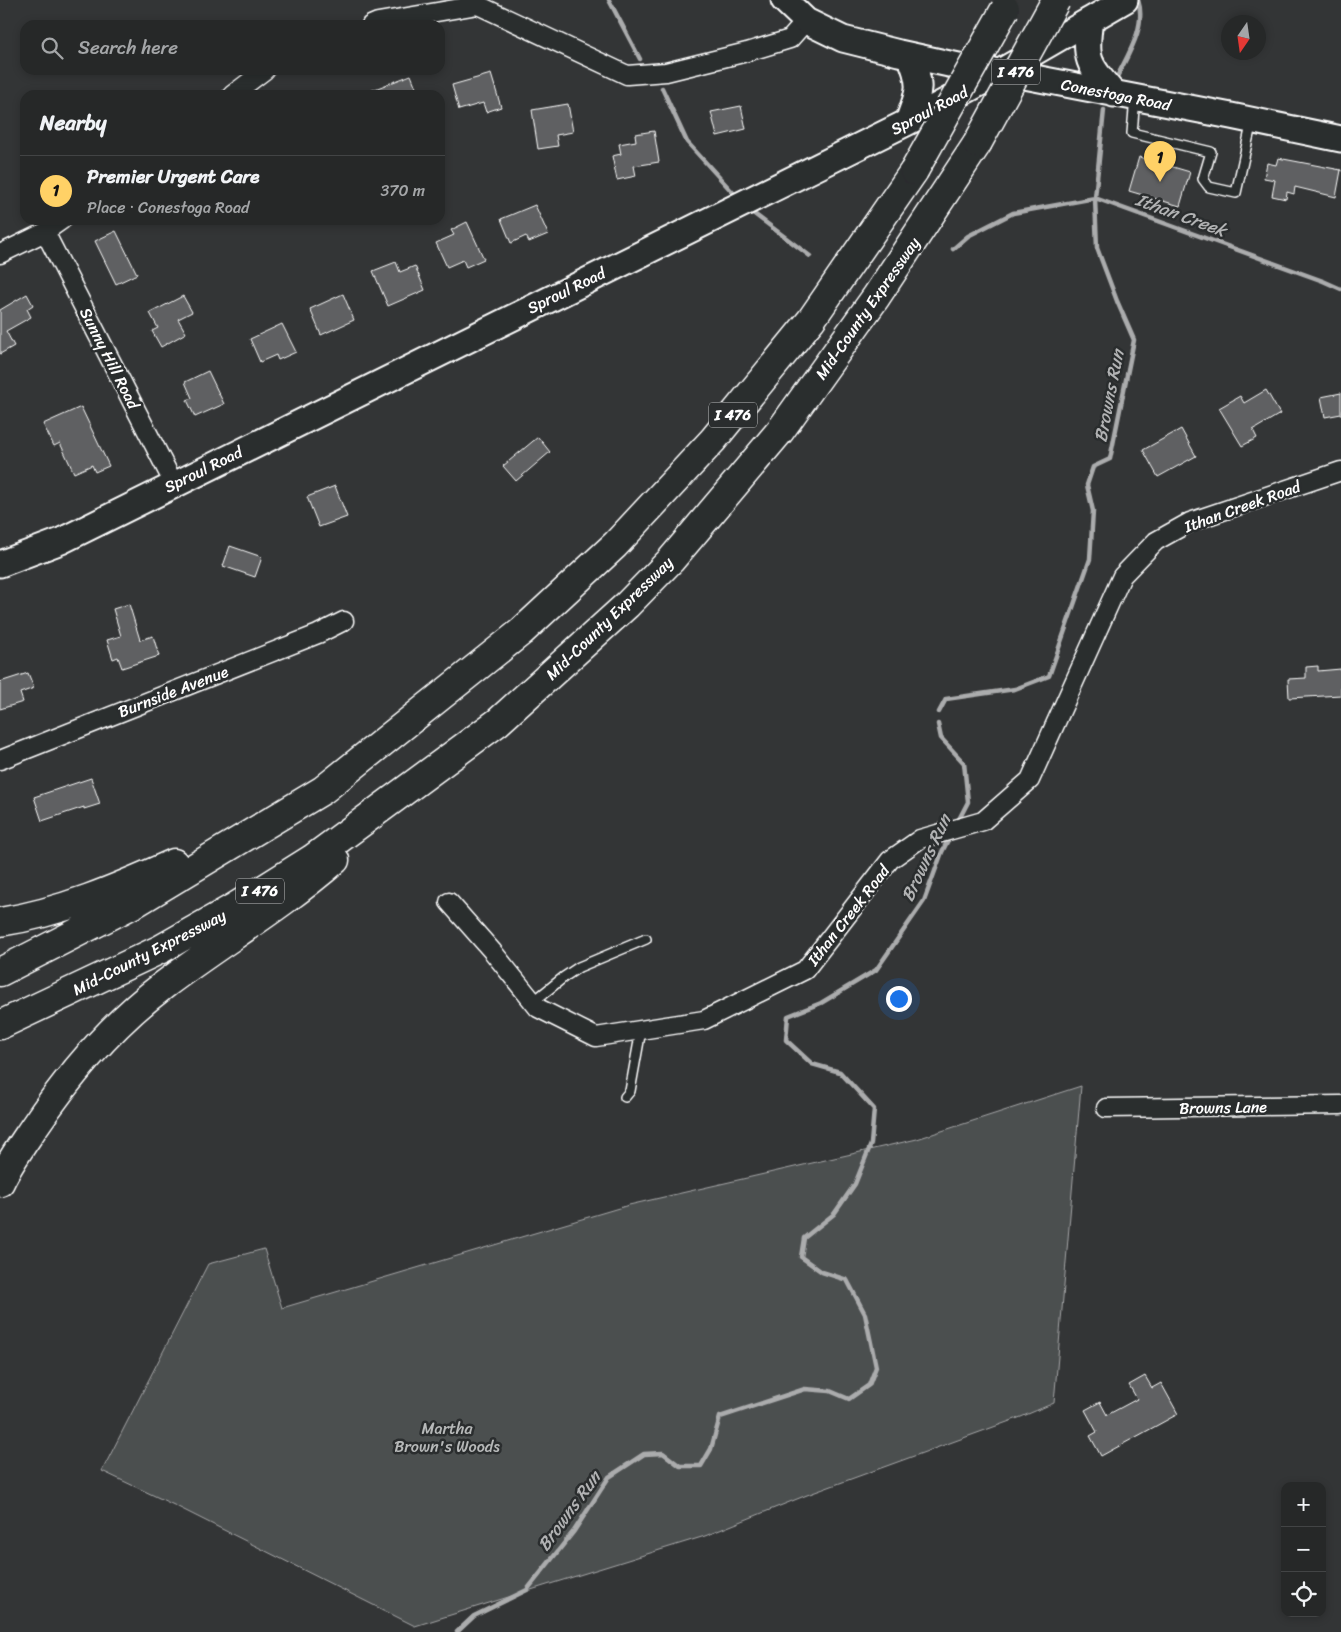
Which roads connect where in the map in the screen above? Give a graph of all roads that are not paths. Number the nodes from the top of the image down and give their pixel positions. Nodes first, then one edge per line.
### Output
1 (784, 0) edge
2 (1056, 0) edge
3 (1124, 0) edge
4 (1007, 4) edge
5 (390, 20) edge
6 (1090, 20) junction
7 (806, 21) junction
8 (910, 56) junction
9 (1000, 72) junction
10 (259, 75) edge
11 (239, 90) edge
12 (1125, 96) junction
13 (1252, 120) junction
14 (908, 122) junction
15 (1341, 139) edge
16 (55, 225) edge
17 (45, 232) junction
18 (0, 254) edge
19 (1341, 471) edge
20 (174, 484) junction
21 (0, 564) edge
22 (344, 620) dead end
23 (498, 722) junction
24 (0, 760) edge
25 (323, 790) junction
26 (448, 902) dead end
27 (0, 922) edge
28 (646, 939) dead end
29 (0, 972) edge
30 (533, 1002) junction
31 (0, 1025) edge
32 (641, 1030) junction
33 (625, 1097) dead end
34 (1341, 1105) edge
35 (1106, 1108) dead end
36 (0, 1182) edge

1 - 7 main road, Conestoga Road
2 - 23 highway, Mid-County Expressway / I 476, bridge
3 - 6 main road, Sproul Road
4 - 25 highway, I 476, bridge
5 - 7 street
6 - 9 main road, Sproul Road
6 - 12 main road
7 - 8 main road, Conestoga Road
8 - 9 main road, Conestoga Road
8 - 14 main road
9 - 12 main road, Conestoga Road
9 - 14 main road, Sproul Road
10 - 11 street
12 - 13 main road, Conestoga Road
12 - 13 lane
13 - 15 main road, Conestoga Road
14 - 20 main road, Sproul Road
16 - 17 street
17 - 18 street
17 - 20 street, Sunny Hill Road
19 - 32 street, Ithan Creek Road
20 - 21 main road, Sproul Road
22 - 24 street, Burnside Avenue
23 - 31 highway, Mid-County Expressway / I 476
23 - 36 highway
25 - 27 highway
25 - 29 highway, I 476
26 - 30 street, Ithan Creek Road
28 - 30 lane
30 - 32 street, Ithan Creek Road
32 - 33 lane
34 - 35 street, Browns Lane

